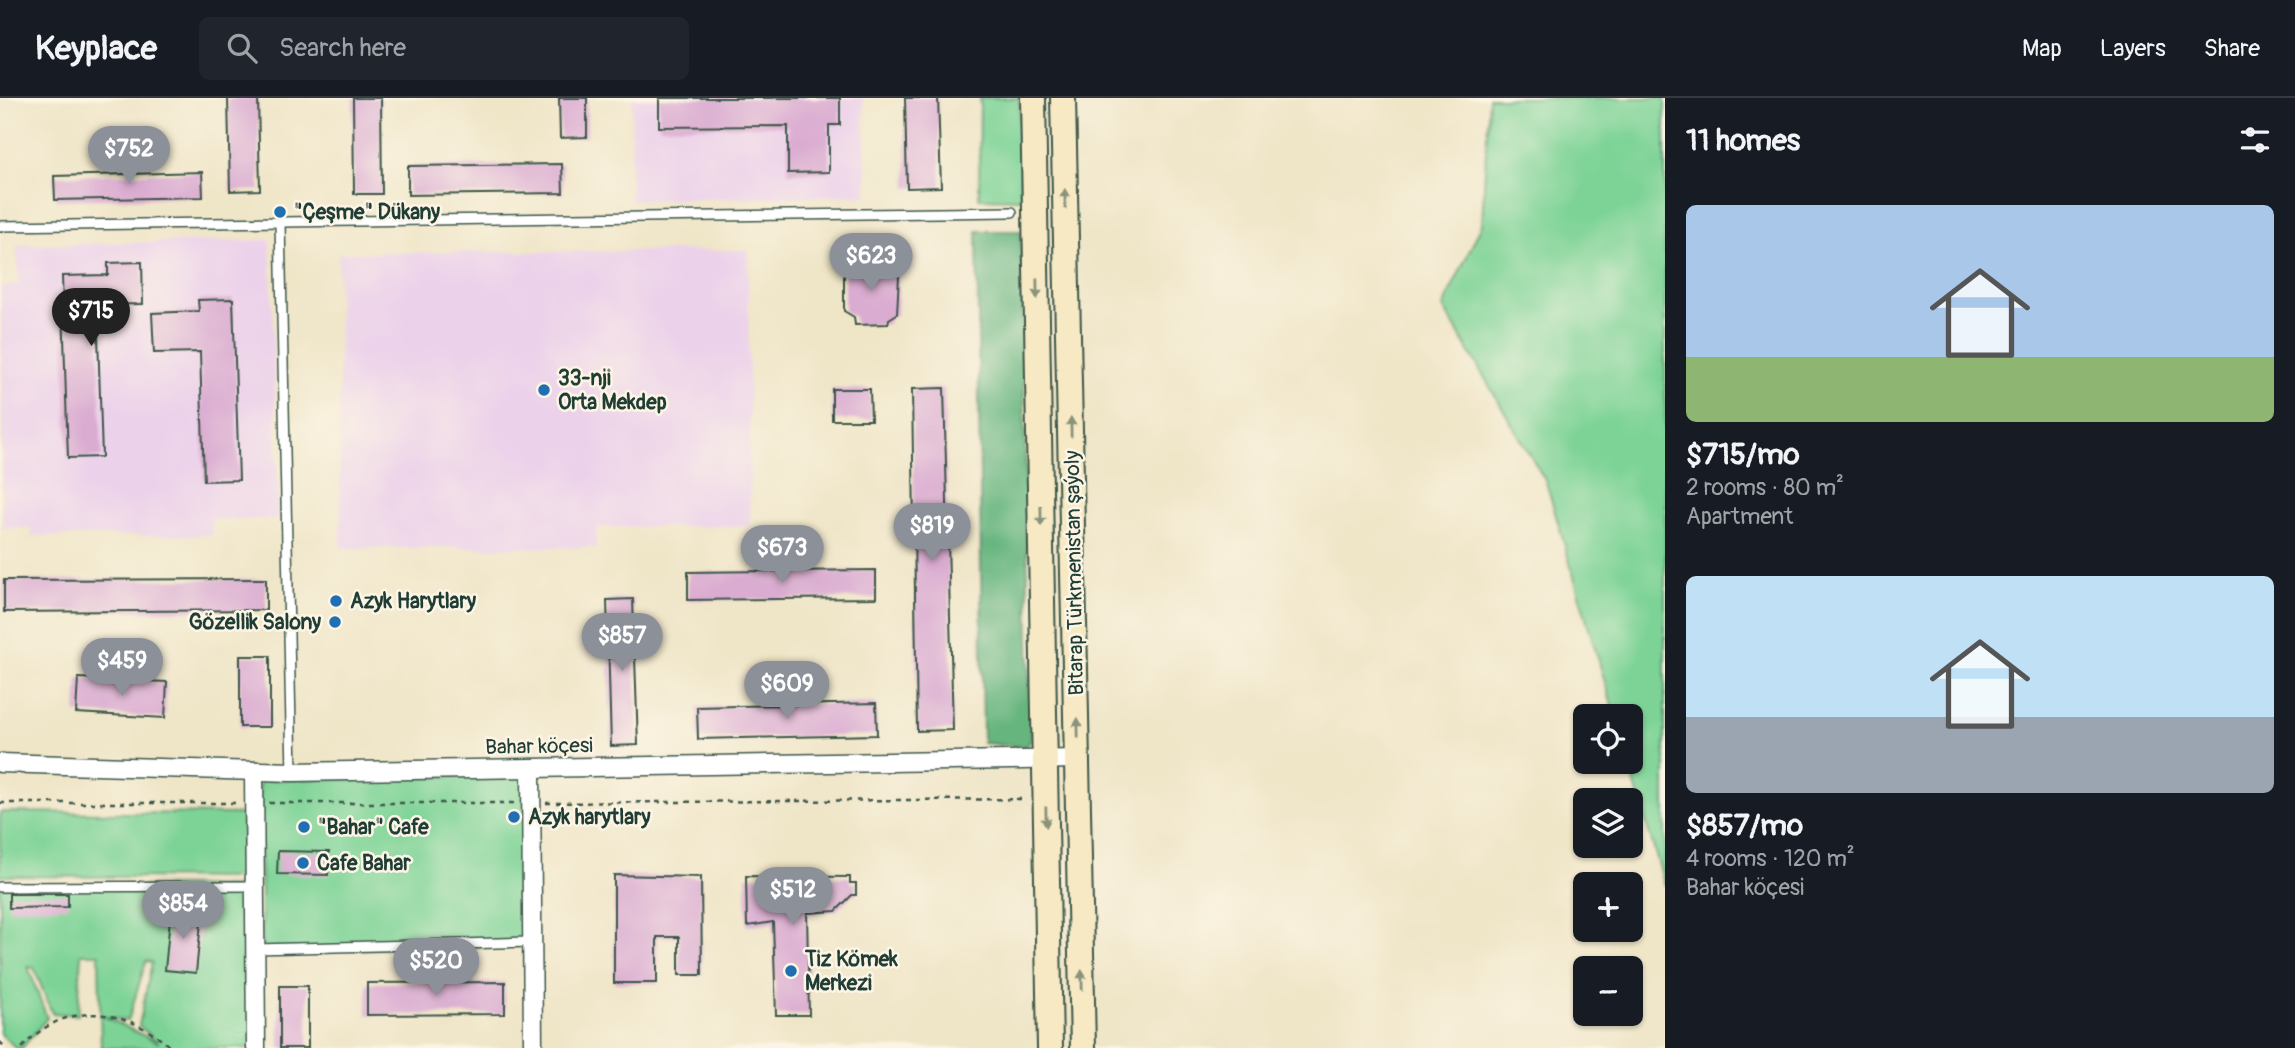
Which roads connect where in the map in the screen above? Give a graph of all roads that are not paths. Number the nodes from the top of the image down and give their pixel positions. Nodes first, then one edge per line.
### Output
1 (1033, 98) edge
2 (1063, 98) edge
3 (1012, 212) dead end
4 (280, 223) junction
5 (0, 226) edge
6 (1045, 759) junction
7 (1078, 759) junction
8 (0, 763) edge
9 (531, 768) junction
10 (254, 771) junction
11 (292, 772) junction
12 (254, 886) junction
13 (0, 887) edge
14 (533, 942) junction
15 (255, 949) junction
16 (256, 1048) edge
17 (533, 1048) edge
18 (1050, 1048) edge
19 (1083, 1048) edge

1 -> 6 main road, Bitarap Türkmenistan şaýoly
7 -> 2 main road, Bitarap Türkmenistan şaýoly
3 - 4 lane
4 - 5 lane
4 - 11 lane
6 - 7 street, Bahar köçesi
6 - 9 street, Bahar köçesi
6 -> 18 main road, Bitarap Türkmenistan şaýoly
19 -> 7 main road, Bitarap Türkmenistan şaýoly
8 - 10 street, Bahar köçesi
9 - 11 street, Bahar köçesi
9 - 14 street
10 - 11 street, Bahar köçesi
10 - 12 street
12 - 13 lane
12 - 15 street
14 - 15 lane
14 - 17 street
15 - 16 street

